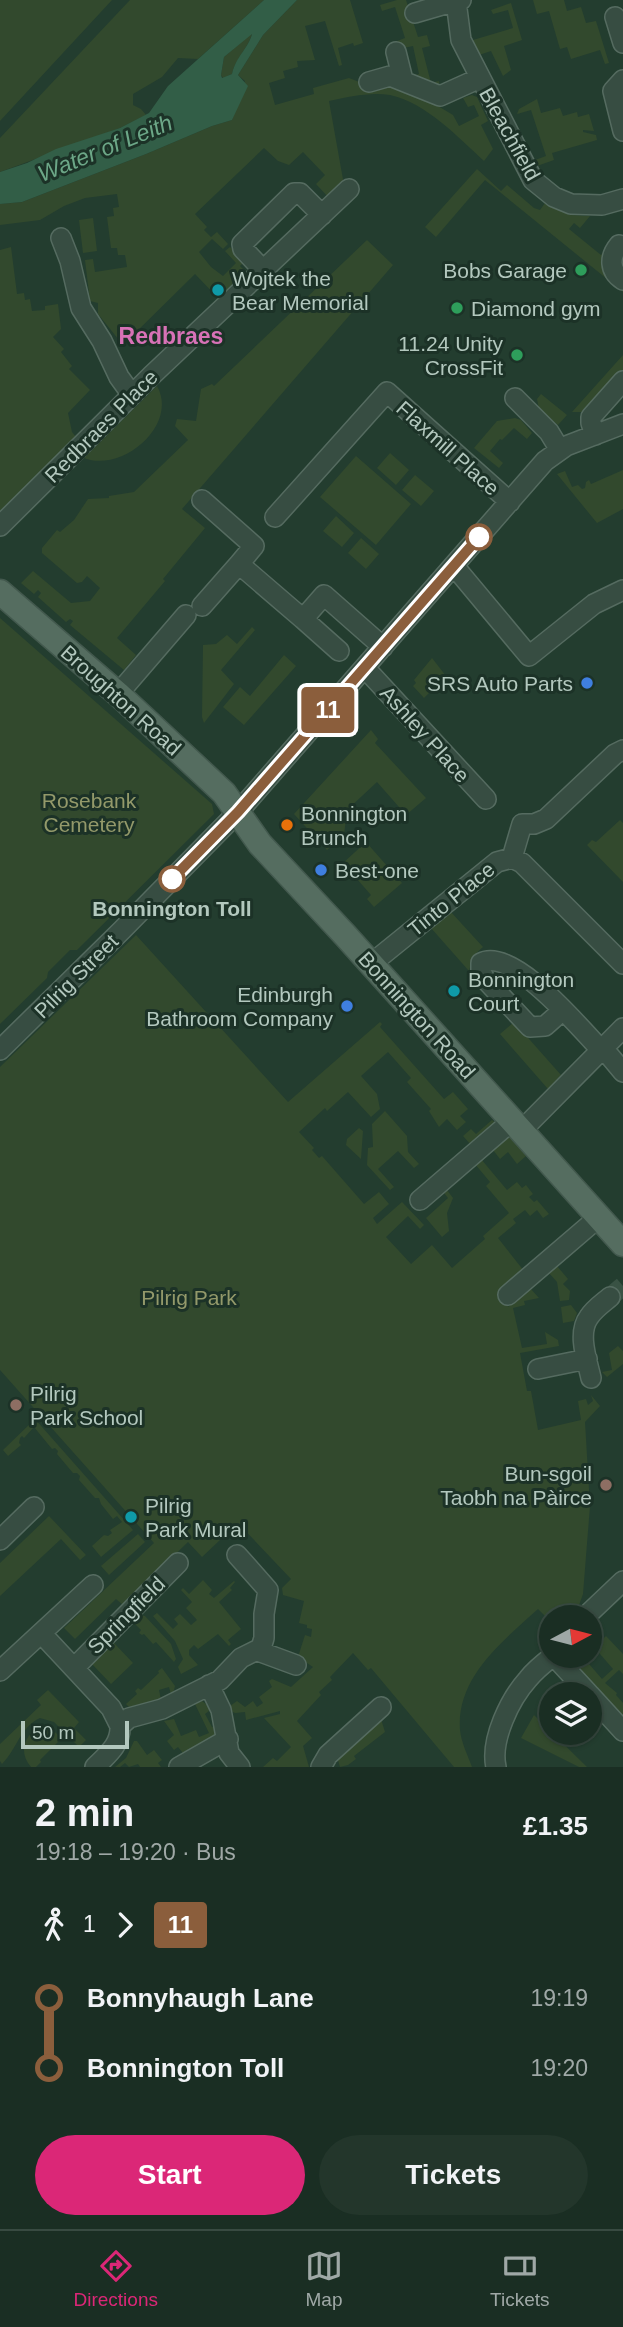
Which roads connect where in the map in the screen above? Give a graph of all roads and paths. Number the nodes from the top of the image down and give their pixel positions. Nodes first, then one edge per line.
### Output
1 (458, 1) edge
2 (415, 13) dead end
3 (615, 17) dead end
4 (623, 43) edge
5 (396, 52) dead end
6 (480, 78) junction
7 (403, 80) junction
8 (623, 80) edge
9 (369, 82) dead end
10 (623, 131) edge
11 (349, 189) dead end
12 (623, 199) edge
13 (321, 215) junction
14 (61, 238) dead end
15 (619, 246) dead end
16 (264, 270) junction
17 (623, 280) edge
18 (623, 382) edge
19 (132, 396) junction
20 (515, 398) dead end
21 (623, 424) edge
22 (595, 435) junction
23 (561, 450) junction
24 (202, 500) dead end
25 (510, 502) junction
26 (275, 517) dead end
27 (0, 526) edge
28 (239, 564) junction
29 (454, 566) junction
30 (623, 590) edge
31 (0, 592) edge
32 (303, 619) junction
33 (383, 647) junction
34 (339, 651) dead end
35 (365, 668) junction
36 (118, 694) junction
37 (623, 750) edge
38 (486, 799) dead end
39 (238, 812) junction
40 (512, 858) junction
41 (371, 964) junction
42 (623, 964) edge
43 (563, 1010) dead end
44 (623, 1027) edge
45 (602, 1049) junction
46 (0, 1050) edge
47 (623, 1072) edge
48 (517, 1125) junction
49 (420, 1200) dead end
50 (599, 1217) junction
51 (623, 1244) edge
52 (508, 1295) dead end
53 (610, 1297) tunnel mouth
54 (537, 1369) dead end
55 (34, 1507) dead end
56 (0, 1540) edge
57 (237, 1555) dead end
58 (178, 1563) dead end
59 (623, 1581) edge
60 (93, 1585) dead end
61 (598, 1605) edge
62 (41, 1633) junction
63 (258, 1651) junction
64 (296, 1665) dead end
65 (74, 1668) junction
66 (539, 1668) edge
67 (564, 1668) edge
68 (0, 1671) edge
69 (578, 1682) edge
70 (209, 1685) junction
71 (602, 1708) edge
72 (371, 1712) dead end
73 (120, 1726) junction
74 (623, 1731) edge
75 (228, 1739) junction
76 (94, 1767) edge
77 (179, 1767) edge
78 (240, 1767) edge
79 (321, 1767) edge
80 (496, 1767) edge

1 - 2 street
1 - 6 street, Bleachfield
3 - 4 street
5 - 7 street
6 - 7 street
6 - 12 street, Bleachfield
7 - 9 street
8 - 10 street
11 - 13 street, Redbraes Place
13 - 16 street, Redbraes Place
13 - 16 street
14 - 19 street
15 - 17 street
16 - 19 street, Redbraes Place
18 - 22 street
19 - 27 street, Redbraes Place
20 - 23 street
21 - 22 street, Pilrig Street
22 - 23 street, Pilrig Street
23 - 25 street, Pilrig Street
24 - 28 street
25 - 26 street, Flaxmill Place
25 - 29 street, Pilrig Street
28 - 32 street
28 - 36 street
29 - 30 street
29 - 33 street, Pilrig Street
31 - 36 main road, Broughton Road
32 - 33 street
32 - 34 street
33 - 35 street, Pilrig Street
35 - 38 street, Ashley Place
35 - 39 street, Pilrig Street
36 - 39 main road, Broughton Road
37 - 40 street
39 - 41 main road, Bonnington Road
39 - 46 street, Pilrig Street
40 - 41 street, Tinto Place
40 - 42 street, Tinto Place
41 - 48 main road, Bonnington Road
43 - 45 street
44 - 45 street
45 - 47 street
45 - 48 street
48 - 49 street
48 - 50 main road, Bonnington Road
50 - 51 main road, Bonnington Road
50 - 52 street
53 - 54 street
55 - 56 street
57 - 63 street
58 - 65 street, Springfield
59 - 61 street
60 - 62 street
62 - 65 street, Springfield
62 - 68 street
63 - 64 street
63 - 70 street
65 - 73 street, Springfield
66 - 80 street
67 - 69 street
70 - 73 street
70 - 75 street
71 - 74 street
72 - 79 street
73 - 76 street
75 - 77 street
75 - 78 street

